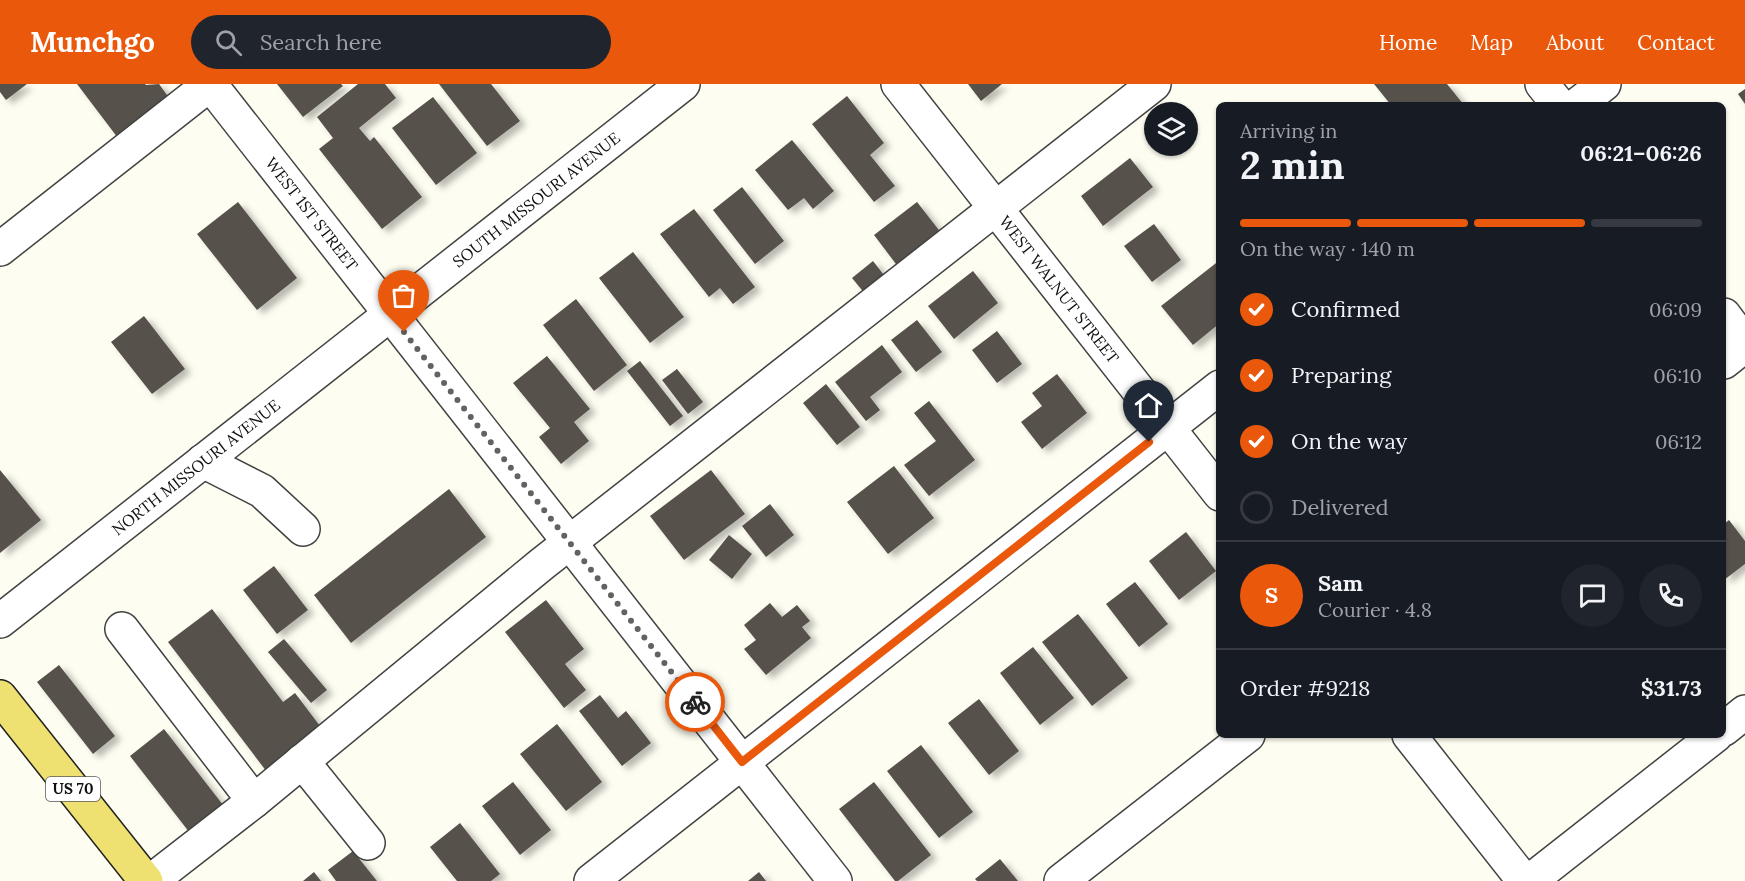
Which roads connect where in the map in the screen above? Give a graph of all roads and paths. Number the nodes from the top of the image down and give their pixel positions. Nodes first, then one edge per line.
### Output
1 (210, 84) edge
2 (683, 84) edge
3 (898, 84) edge
4 (1154, 84) edge
5 (1542, 84) edge
6 (1604, 84) edge
7 (1557, 102) edge
8 (1581, 102) edge
9 (996, 208) junction
10 (0, 249) edge
11 (390, 314) junction
12 (1726, 318) edge
13 (1745, 344) edge
14 (1726, 360) edge
15 (1216, 390) edge
16 (1168, 428) junction
17 (202, 461) junction
18 (1216, 489) edge
19 (303, 529) dead end
20 (570, 543) junction
21 (0, 621) edge
22 (122, 629) dead end
23 (0, 697) edge
24 (1745, 712) edge
25 (1726, 727) edge
26 (1244, 738) edge
27 (1411, 738) edge
28 (1712, 738) edge
29 (302, 761) junction
30 (742, 762) junction
31 (254, 801) junction
32 (368, 843) dead end
33 (146, 881) edge
34 (151, 881) edge
35 (591, 881) edge
36 (835, 881) edge
37 (1061, 881) edge
38 (1524, 881) edge
39 (1530, 881) edge

1 - 10 street
1 - 11 street, WEST 1ST STREET
2 - 11 street, SOUTH MISSOURI AVENUE
3 - 9 street, WEST WALNUT STREET
4 - 9 street
5 - 7 street
6 - 8 street
9 - 16 street, WEST WALNUT STREET
9 - 20 street
11 - 17 street, NORTH MISSOURI AVENUE
11 - 20 street, WEST 1ST STREET
12 - 13 street
13 - 14 street
15 - 16 street
16 - 18 street, WEST WALNUT STREET
16 - 30 street
17 - 19 street
17 - 21 street, NORTH MISSOURI AVENUE
20 - 29 street
20 - 30 street, WEST 1ST STREET
22 - 31 street
23 - 33 main road, US 70
24 - 25 street
26 - 37 street
27 - 38 street
28 - 39 street
29 - 31 street
29 - 32 street
30 - 35 street
30 - 36 street, WEST 1ST STREET
31 - 34 street

